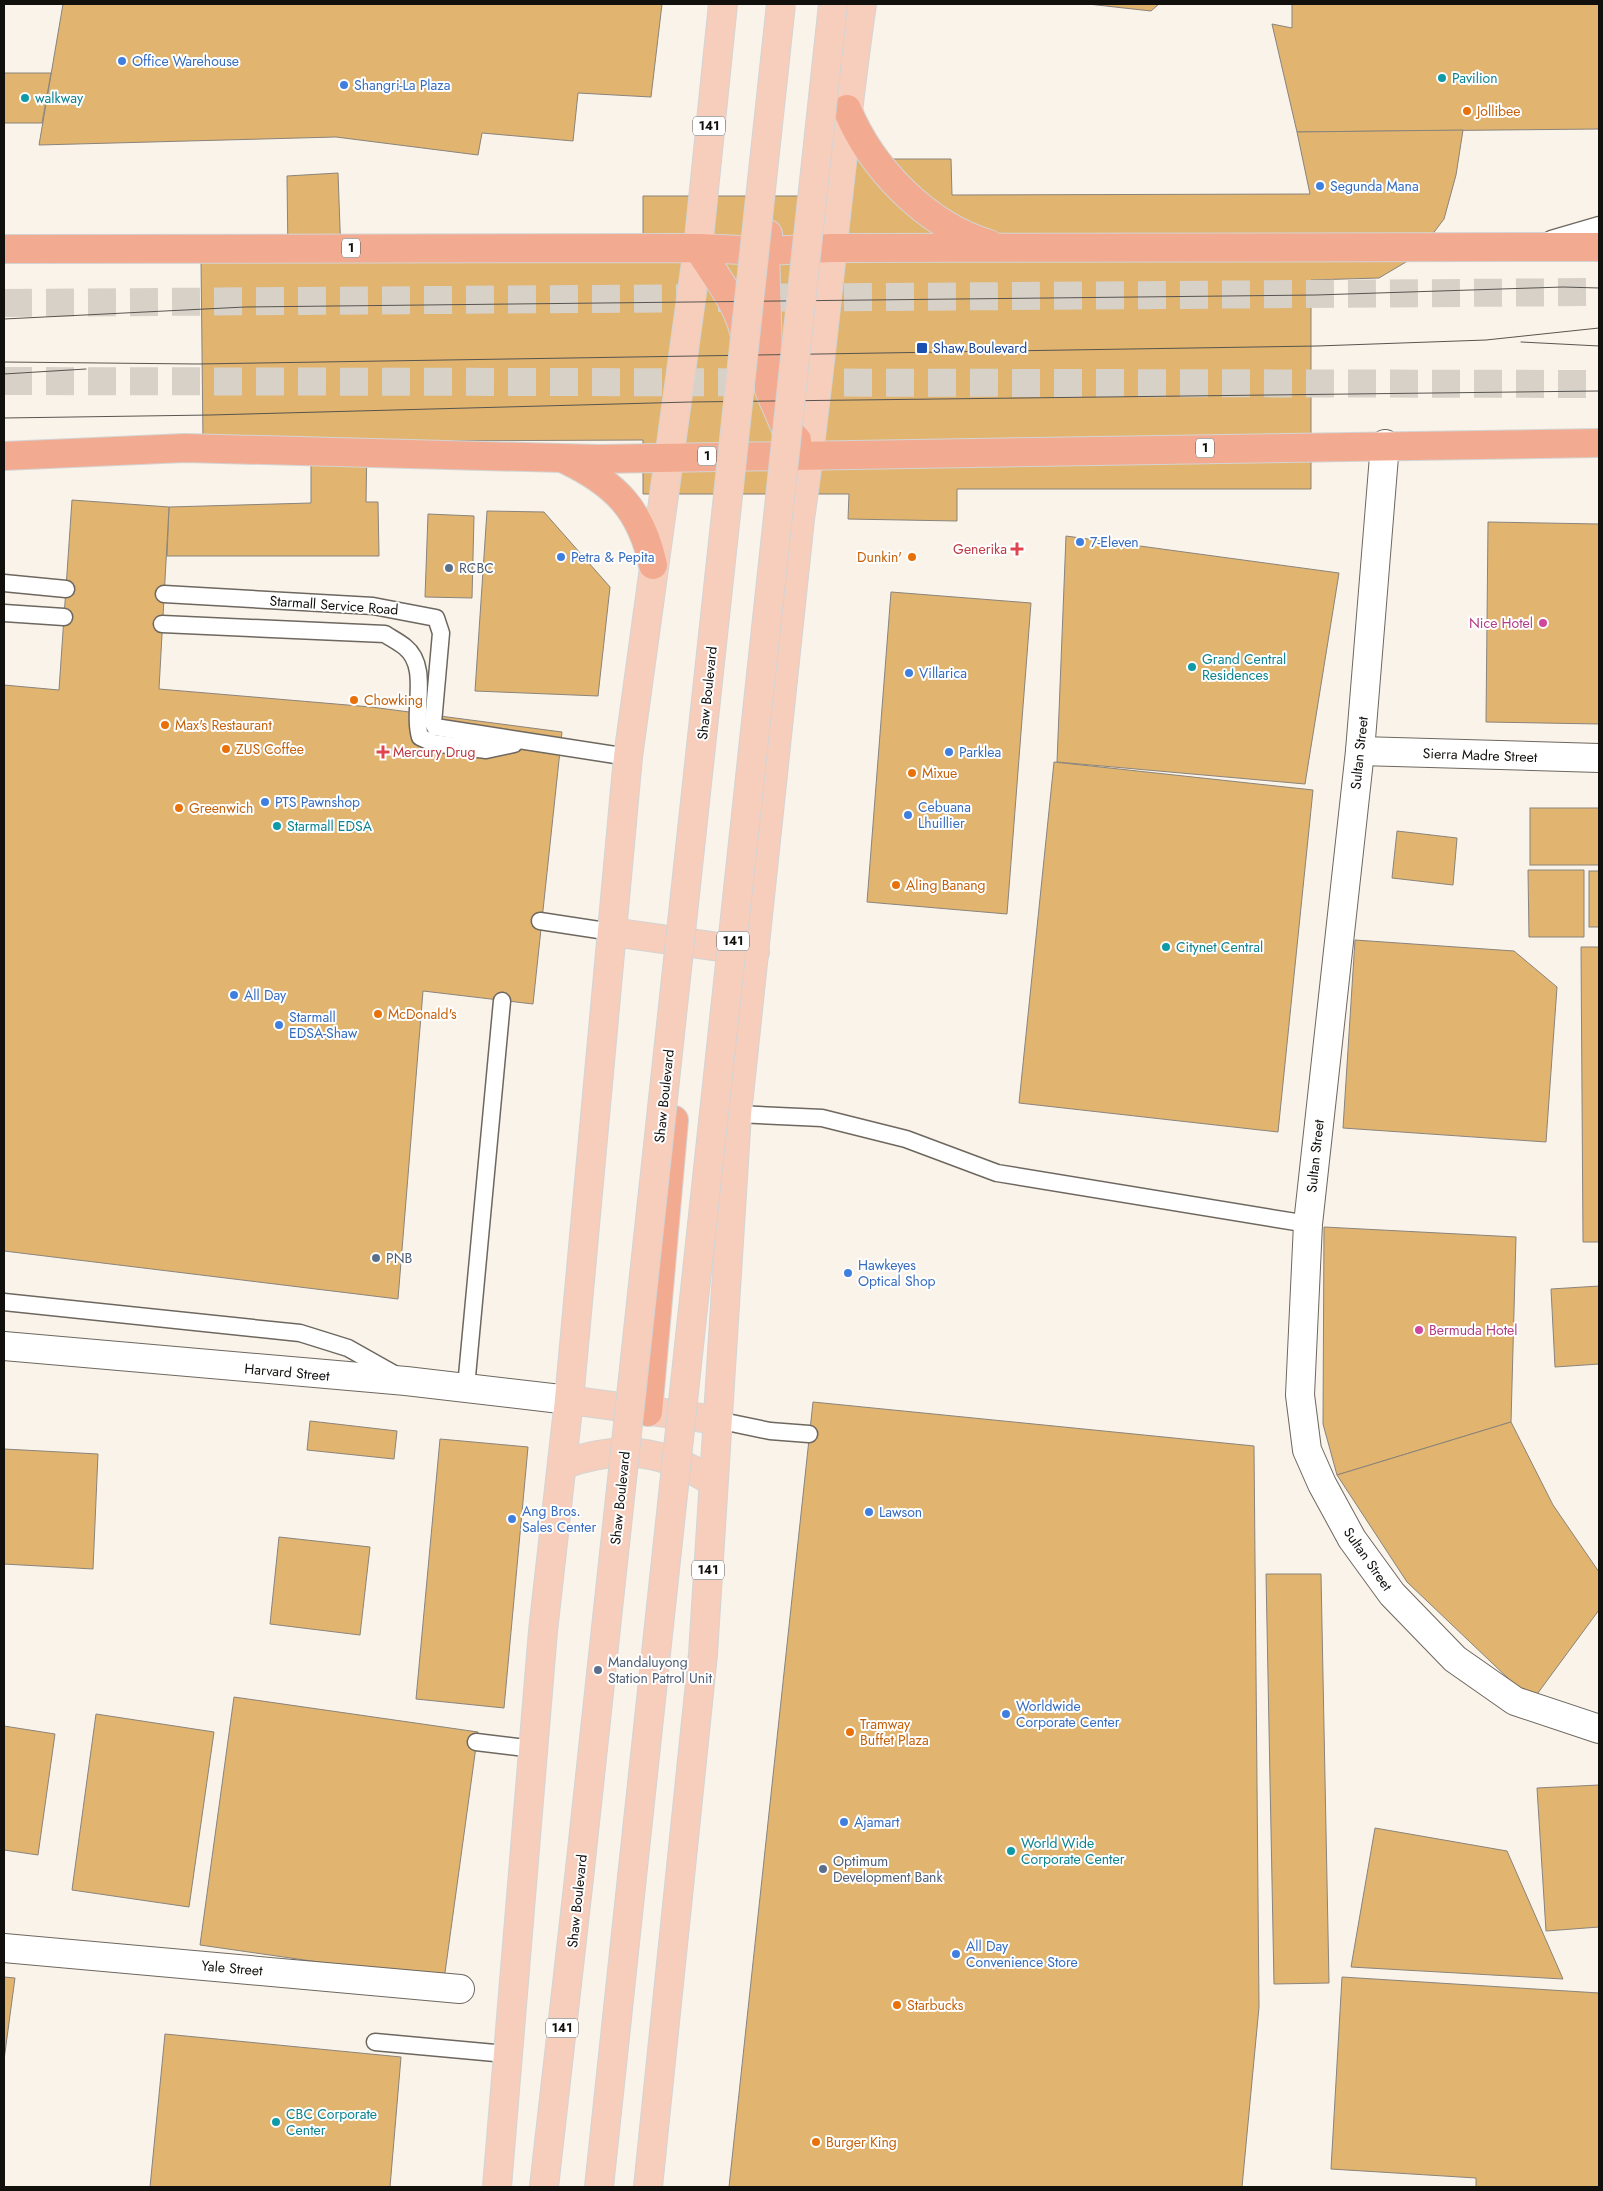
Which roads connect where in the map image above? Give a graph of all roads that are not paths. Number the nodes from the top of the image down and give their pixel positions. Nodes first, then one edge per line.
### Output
1 (723, 4) edge
2 (781, 4) edge
3 (792, 4) edge
4 (833, 4) edge
5 (862, 4) edge
6 (847, 109) junction
7 (1599, 225) edge
8 (1599, 247) edge
9 (698, 248) junction
10 (831, 248) junction
11 (1519, 248) junction
12 (4, 249) edge
13 (1004, 249) junction
14 (765, 251) junction
15 (1599, 443) edge
16 (1385, 444) junction
17 (810, 454) junction
18 (745, 455) junction
19 (4, 456) edge
20 (670, 457) junction
21 (565, 459) junction
22 (653, 565) junction
23 (4, 583) edge
24 (66, 589) dead end
25 (164, 594) dead end
26 (4, 613) edge
27 (64, 617) dead end
28 (162, 624) dead end
29 (523, 741) junction
30 (1360, 751) junction
31 (628, 757) junction
32 (1599, 758) edge
33 (540, 921) dead end
34 (612, 932) junction
35 (689, 942) junction
36 (754, 952) junction
37 (502, 1001) dead end
38 (737, 1114) junction
39 (1308, 1224) junction
40 (4, 1302) edge
41 (4, 1346) edge
42 (406, 1381) junction
43 (466, 1387) junction
44 (569, 1400) junction
45 (648, 1412) junction
46 (717, 1420) junction
47 (809, 1434) dead end
48 (646, 1453) junction
49 (562, 1465) junction
50 (714, 1482) junction
51 (1599, 1729) edge
52 (476, 1742) dead end
53 (534, 1749) junction
54 (4, 1948) edge
55 (460, 1989) dead end
56 (375, 2042) dead end
57 (506, 2054) junction
58 (497, 2187) edge
59 (544, 2187) edge
60 (599, 2187) edge
61 (648, 2187) edge

1 - 9 main road, 141
2 - 59 main road, Shaw Boulevard / 141, bridge
3 - 14 highway
4 - 60 main road, 141, bridge
5 - 6 main road, 141
6 - 10 main road, 141
6 - 13 highway
7 - 11 lane
8 - 11 highway, 1
9 - 12 highway, 1
9 - 14 highway, 1
9 - 18 highway
9 - 20 main road, 141
10 - 13 highway, 1
10 - 14 highway, 1
10 - 17 main road, 141
11 - 13 highway, 1
14 - 17 highway
15 - 16 highway, 1
16 - 17 highway, 1
16 - 30 street, Sultan Street
17 - 18 highway, 1
17 - 36 main road, 141
18 - 20 highway, 1
18 - 35 highway
19 - 21 highway, 1
20 - 21 highway, 1
20 - 22 main road, 141
21 - 22 highway
22 - 31 main road, 141
23 - 24 lane
25 - 29 lane, Starmall Service Road
26 - 27 lane
28 - 29 lane
29 - 31 lane, Starmall Service Road
30 - 32 street, Sierra Madre Street
30 - 39 street, Sultan Street
31 - 34 main road, 141
33 - 34 lane
34 - 35 main road
34 - 44 main road, 141
35 - 36 main road
35 - 45 highway
36 - 38 main road, 141
37 - 43 lane
38 - 39 lane
38 - 46 main road, 141
39 - 51 street, Sultan Street
40 - 42 lane
41 - 42 street, Harvard Street
42 - 43 street, Harvard Street
43 - 44 street, Harvard Street
44 - 45 main road
44 - 49 main road, 141
45 - 46 main road
45 - 48 main road
46 - 47 lane
46 - 50 main road, 141
48 - 49 main road
48 - 50 main road
49 - 53 main road, 141
50 - 61 main road, 141
52 - 53 lane
53 - 57 main road, 141
54 - 55 street, Yale Street
56 - 57 lane
57 - 58 main road, 141

